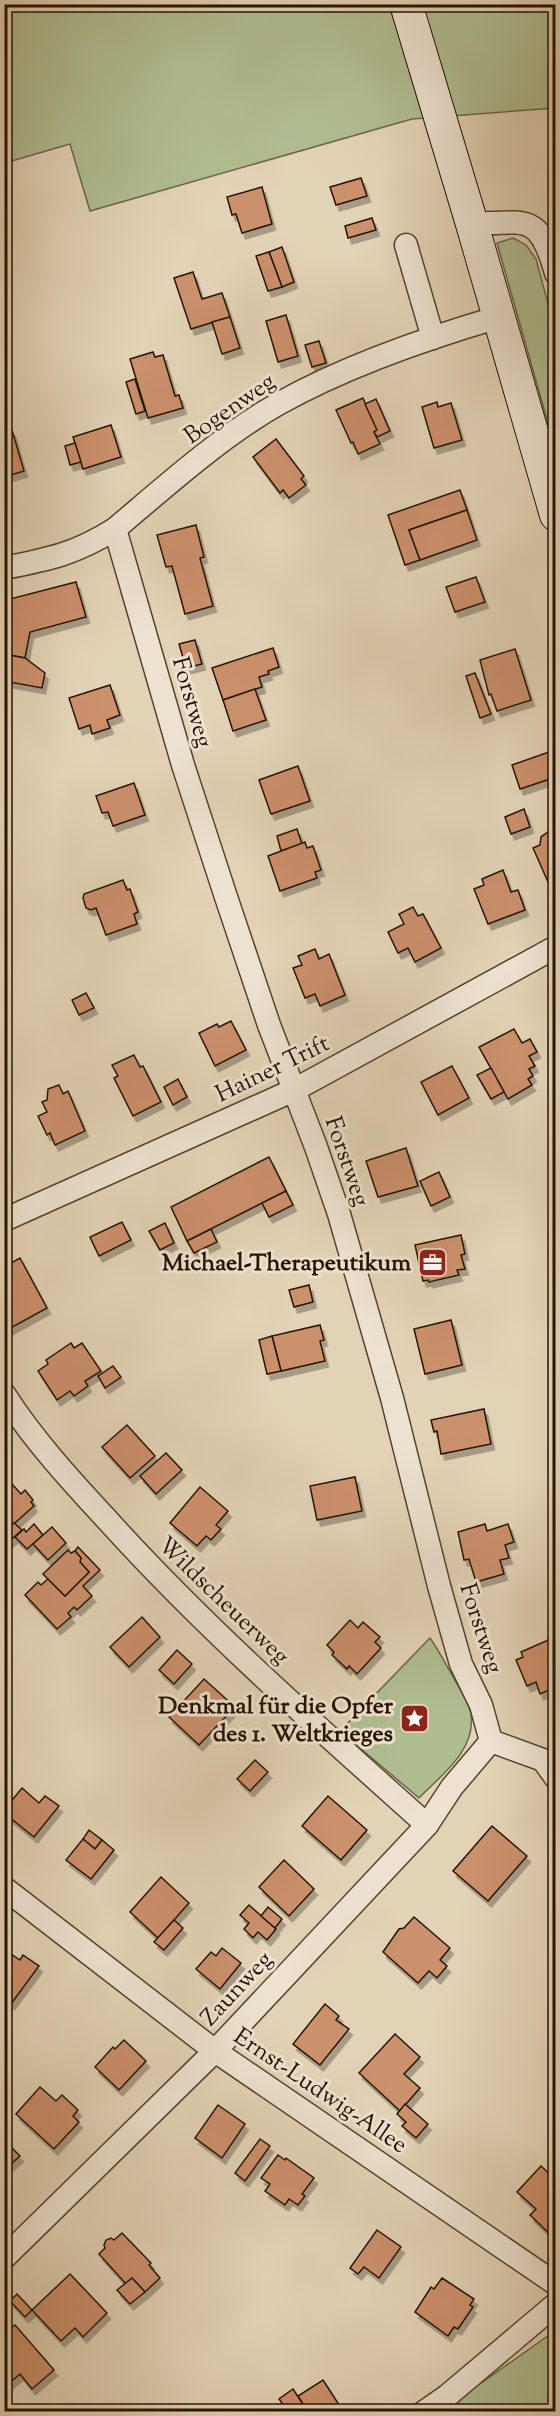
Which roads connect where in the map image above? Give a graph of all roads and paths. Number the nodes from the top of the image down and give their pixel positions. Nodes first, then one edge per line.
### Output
1 (406, 4) edge
2 (472, 224) junction
3 (406, 244) dead end
4 (555, 273) edge
5 (499, 318) junction
6 (433, 338) junction
7 (555, 515) edge
8 (115, 529) junction
9 (4, 568) edge
10 (555, 947) edge
11 (294, 1090) junction
12 (4, 1220) edge
13 (4, 1394) edge
14 (491, 1741) junction
15 (551, 1765) edge
16 (427, 1825) junction
17 (4, 1888) edge
18 (215, 2051) junction
19 (4, 2258) edge
20 (555, 2284) edge
21 (555, 2304) edge
22 (424, 2412) edge

1 - 2 main road
2 - 4 street
2 - 5 main road
3 - 6 street
5 - 6 street, Bogenweg
5 - 7 main road
6 - 8 street, Bogenweg
8 - 9 street, Bogenweg
8 - 11 street, Forstweg
10 - 11 street, Hainer Trift
11 - 12 street, Hainer Trift
11 - 14 street, Forstweg
13 - 16 street, Wildscheuerweg
14 - 15 street
14 - 16 street, Zaunweg
16 - 18 street, Zaunweg
17 - 18 street, Ernst-Ludwig-Allee
18 - 19 street, Zaunweg
18 - 20 street, Ernst-Ludwig-Allee
21 - 22 street

